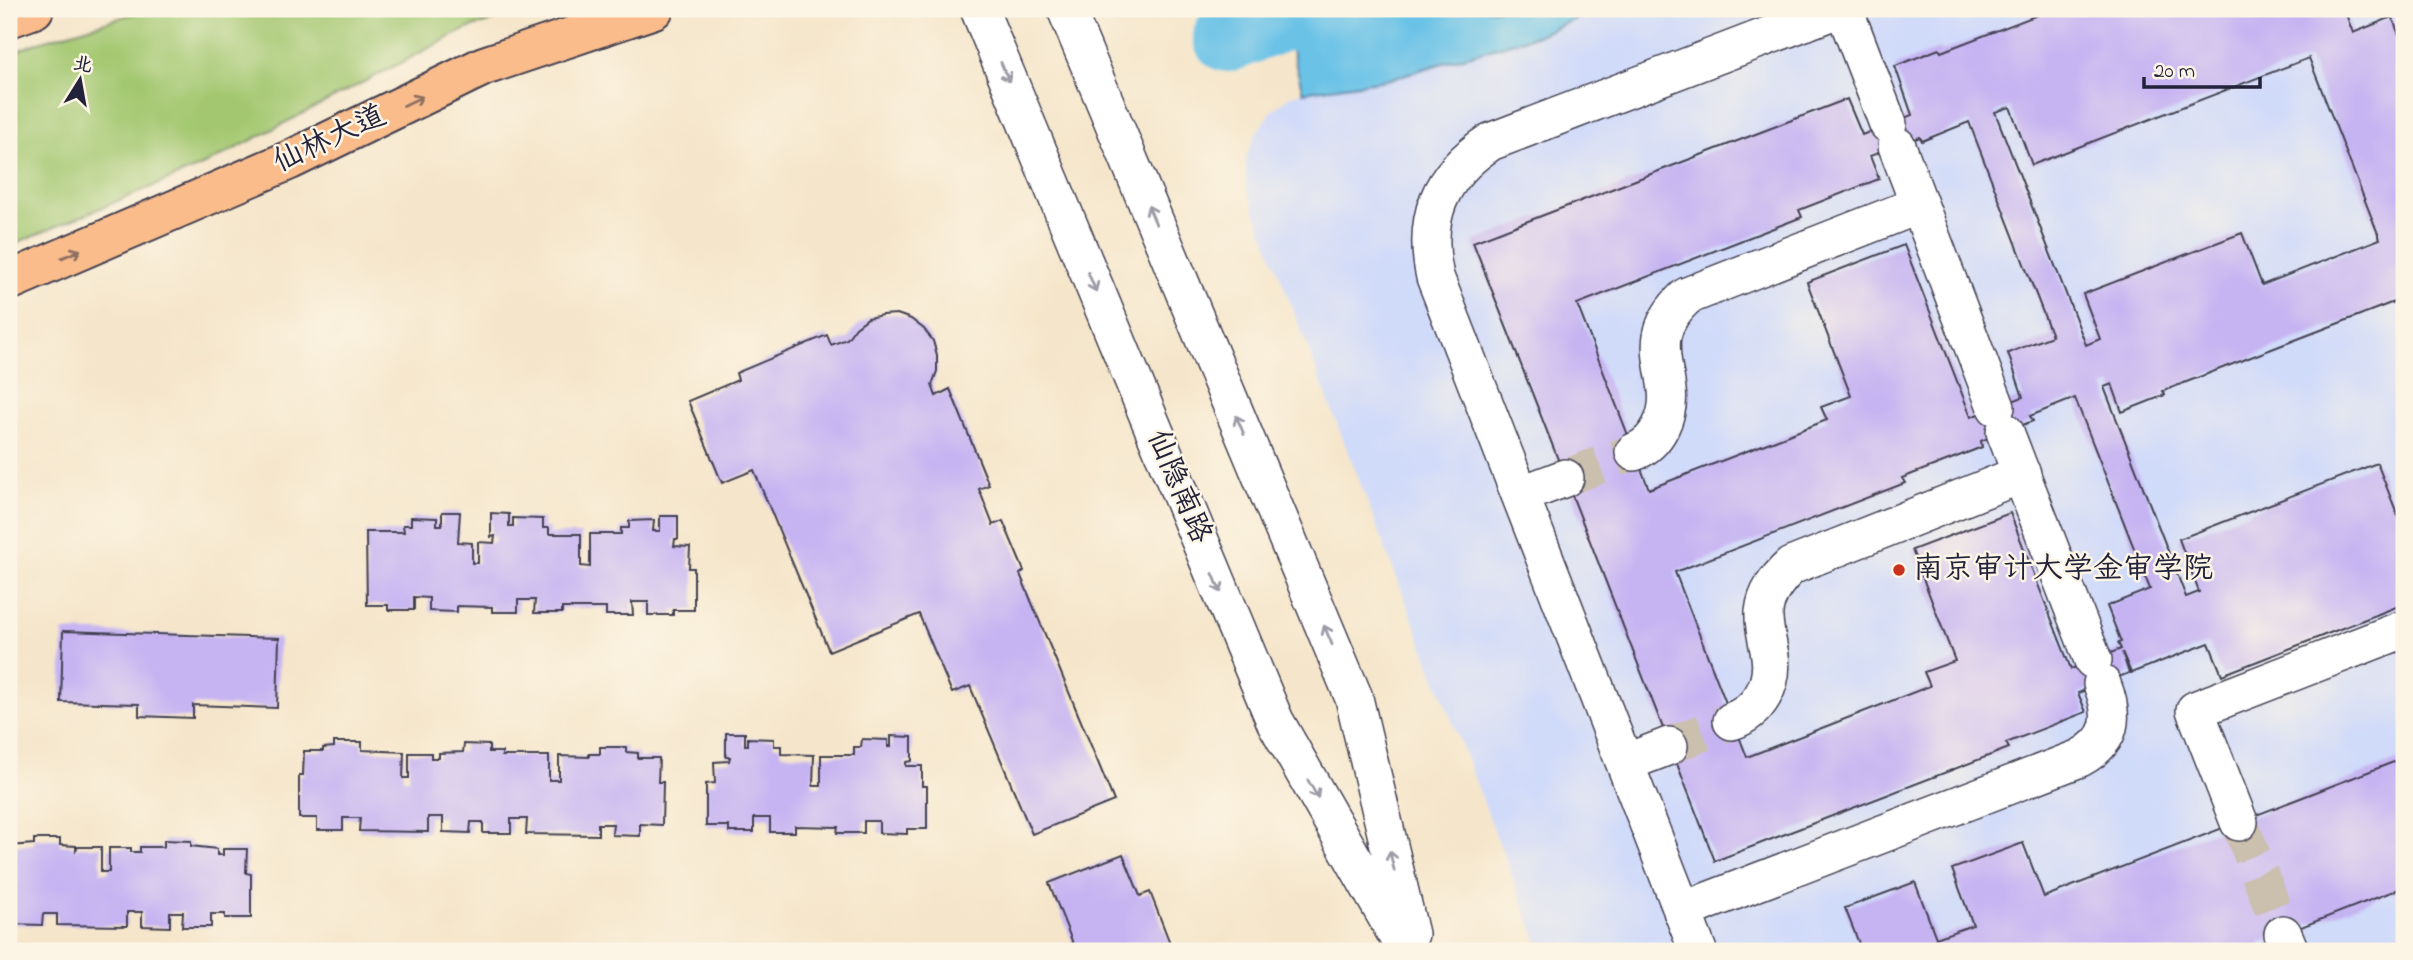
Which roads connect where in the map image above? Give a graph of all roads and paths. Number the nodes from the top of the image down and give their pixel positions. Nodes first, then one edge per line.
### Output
1 (34, 9) edge
2 (654, 9) edge
3 (979, 9) edge
4 (1066, 9) edge
5 (1838, 9) edge
6 (1844, 9) edge
7 (9, 18) edge
8 (1919, 205) junction
9 (9, 281) edge
10 (1634, 452) tunnel mouth
11 (2022, 474) junction
12 (1565, 478) tunnel mouth
13 (1520, 495) junction
14 (2404, 629) edge
15 (1732, 721) tunnel mouth
16 (1669, 746) tunnel mouth
17 (1625, 763) junction
18 (2239, 822) tunnel mouth
19 (1682, 911) junction
20 (1405, 951) edge
21 (1414, 951) edge
22 (1698, 951) edge

1 - 7 main road
9 -> 2 main road, 仙林大道
3 -> 20 street, 仙隐南路
21 -> 4 street
5 - 13 street
6 - 8 street
8 - 10 street
8 - 11 street
11 - 15 street
11 - 19 street
12 - 13 street
13 - 17 street
14 - 18 street
16 - 17 street
17 - 19 street
19 - 22 street

